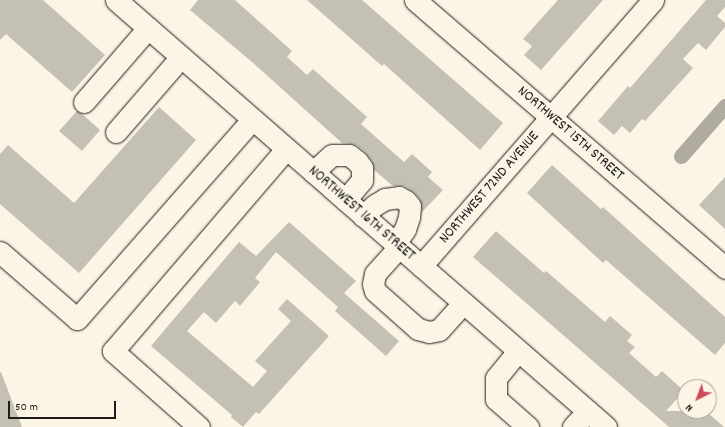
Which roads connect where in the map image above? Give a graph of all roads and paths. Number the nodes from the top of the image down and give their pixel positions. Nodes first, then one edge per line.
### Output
1 (116, 0) edge
2 (415, 0) edge
3 (653, 0) edge
4 (148, 28) junction
5 (181, 57) junction
6 (84, 102) dead end
7 (551, 116) junction
8 (253, 119) junction
9 (116, 132) dead end
10 (286, 149) junction
11 (313, 172) junction
12 (345, 200) junction
13 (363, 216) junction
14 (397, 245) junction
15 (0, 252) edge
16 (421, 266) junction
17 (725, 268) edge
18 (463, 303) junction
19 (518, 351) junction
20 (588, 411) junction
21 (199, 427) edge
22 (528, 427) edge
23 (573, 427) edge
24 (606, 427) edge

1 - 4 street, NORTHWEST 16TH STREET
2 - 7 street, NORTHWEST 15TH STREET
3 - 7 street, NORTHWEST 72ND AVENUE
4 - 5 street, NORTHWEST 16TH STREET
4 - 6 street
5 - 8 street, NORTHWEST 16TH STREET
5 - 9 street
7 - 16 street, NORTHWEST 72ND AVENUE
7 - 17 street, NORTHWEST 15TH STREET
8 - 10 street, NORTHWEST 16TH STREET
8 - 15 street
10 - 11 street, NORTHWEST 16TH STREET
10 - 21 street
11 - 12 street, NORTHWEST 16TH STREET
11 - 12 street
12 - 13 street, NORTHWEST 16TH STREET
13 - 14 street, NORTHWEST 16TH STREET
13 - 14 street
14 - 16 street, NORTHWEST 16TH STREET
14 - 18 street
16 - 18 street, NORTHWEST 16TH STREET
18 - 19 street, NORTHWEST 16TH STREET
19 - 20 street, NORTHWEST 16TH STREET
19 - 22 street
20 - 23 street
20 - 24 street, NORTHWEST 16TH STREET

